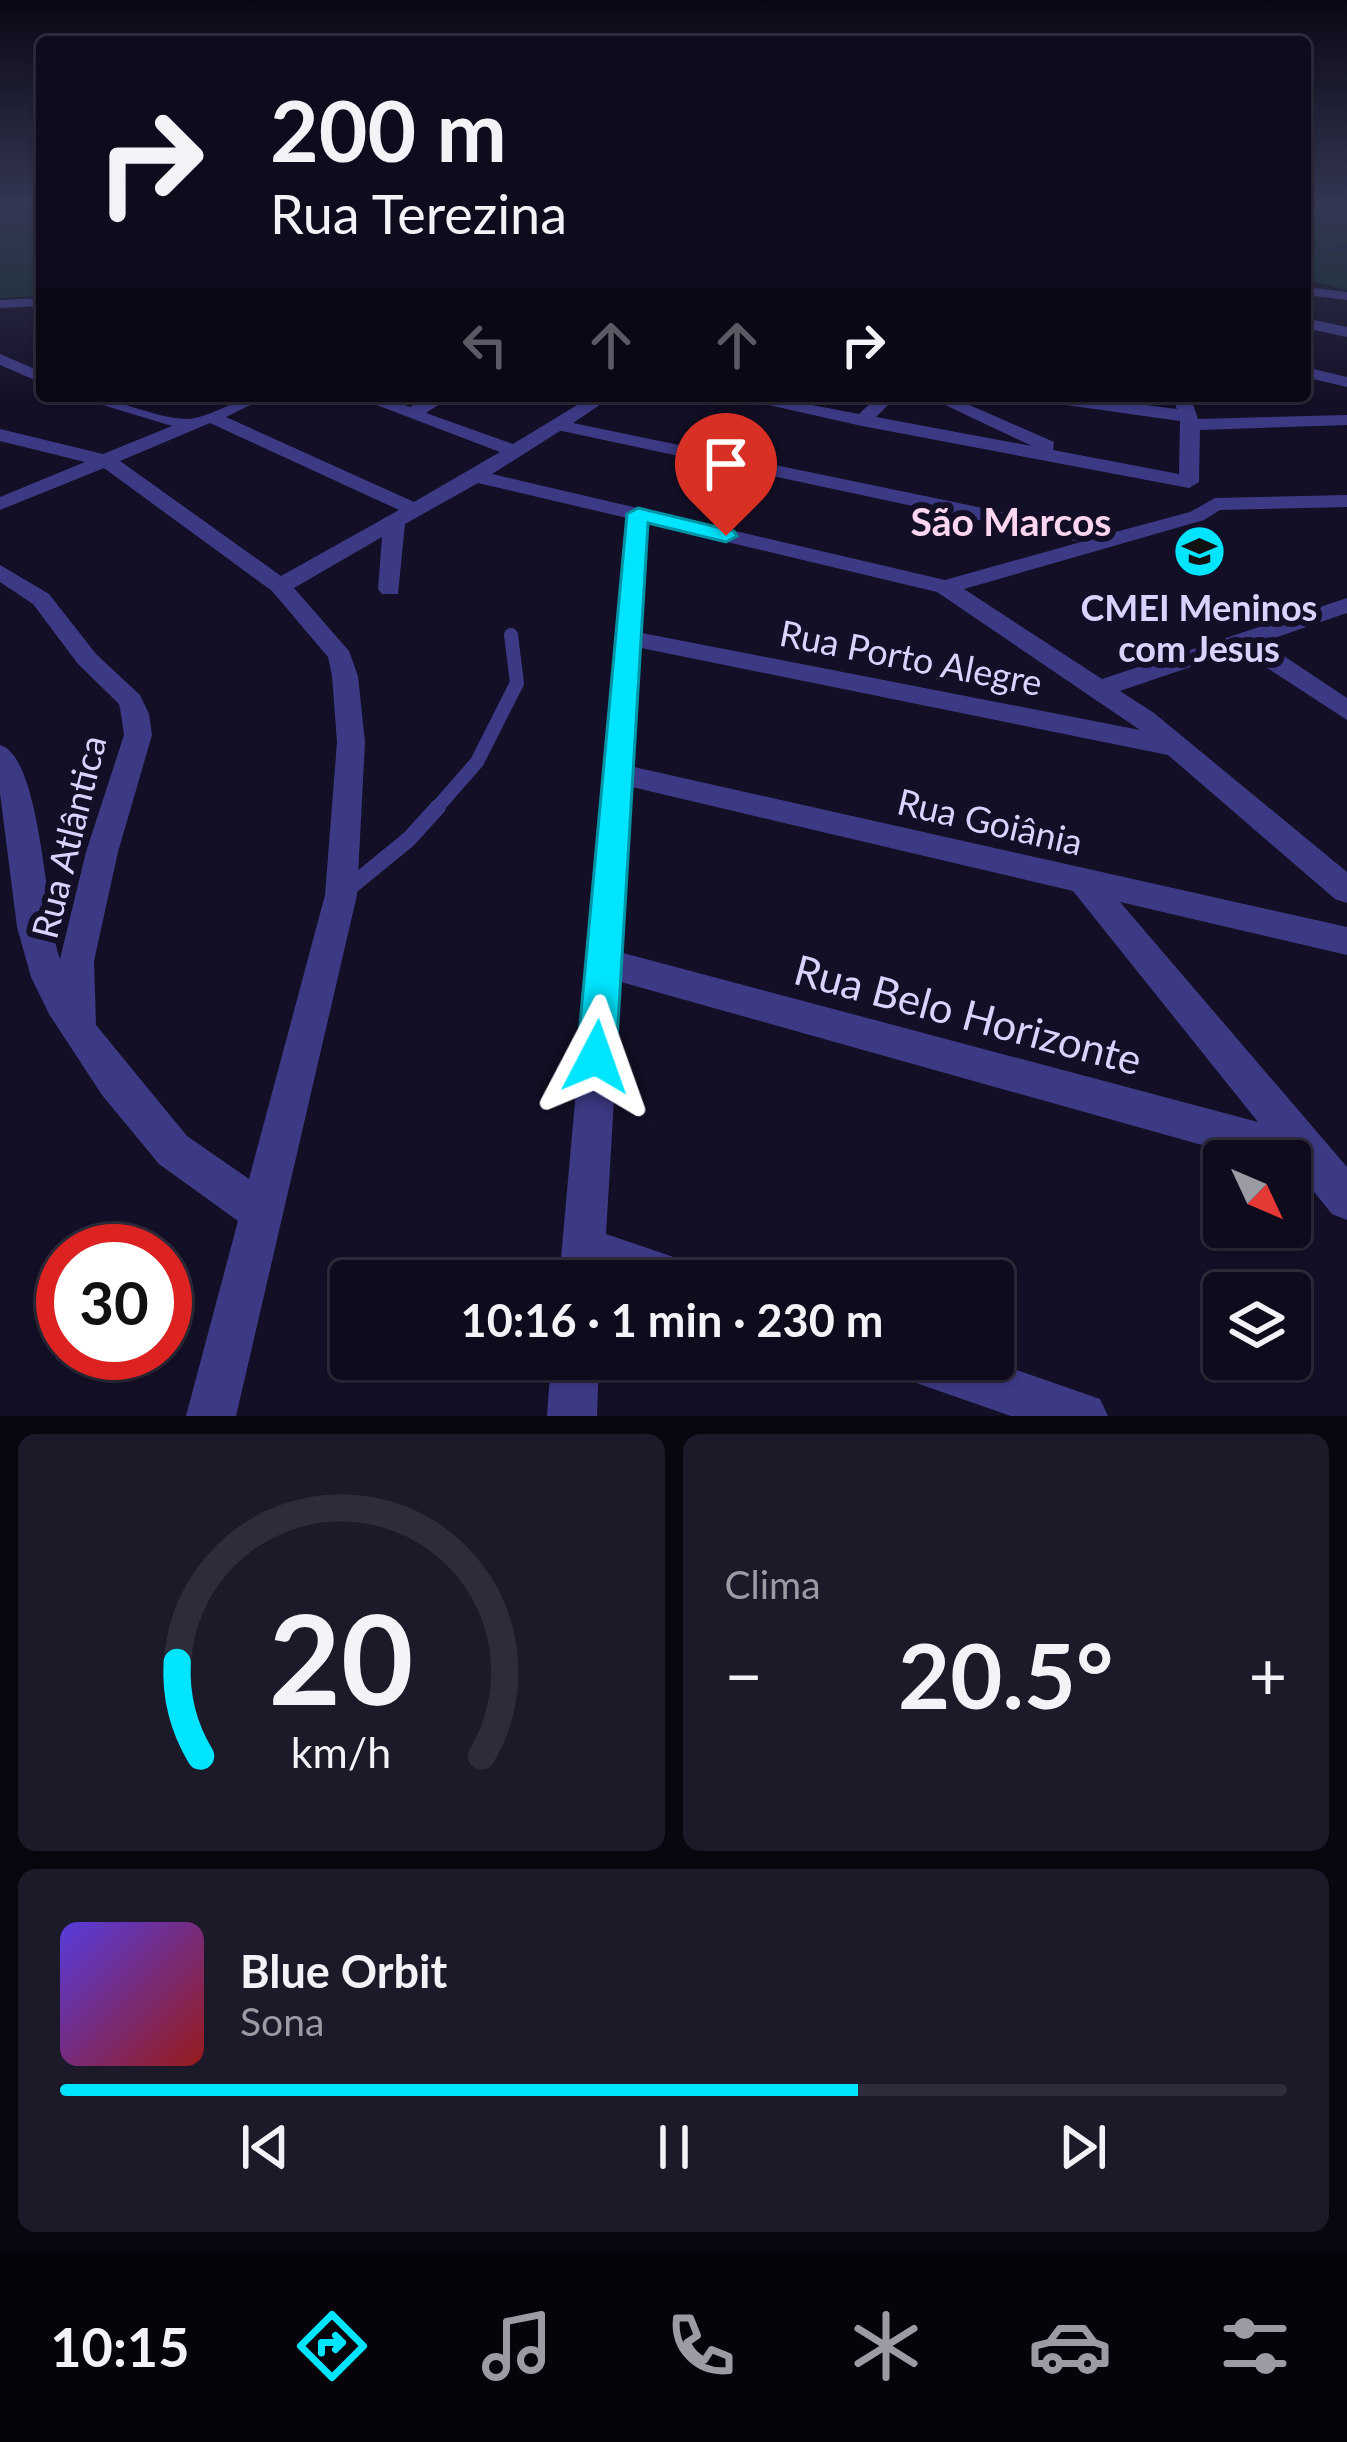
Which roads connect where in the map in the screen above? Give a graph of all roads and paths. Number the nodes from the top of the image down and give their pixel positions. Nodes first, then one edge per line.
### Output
1 (1311, 291) edge
2 (1347, 296) edge
3 (36, 302) edge
4 (0, 304) edge
5 (1311, 324) edge
6 (1347, 332) edge
7 (0, 359) edge
8 (1311, 373) edge
9 (36, 375) edge
10 (1347, 382) edge
11 (104, 402) edge
12 (246, 402) edge
13 (378, 402) edge
14 (432, 402) edge
15 (596, 402) edge
16 (768, 402) edge
17 (882, 402) edge
18 (948, 402) edge
19 (1093, 402) edge
20 (1186, 412) edge
21 (411, 414) junction
22 (212, 417) junction
23 (1347, 420) edge
24 (862, 421) junction
25 (186, 424) junction
26 (562, 426) junction
27 (0, 435) edge
28 (517, 452) junction
29 (107, 461) junction
30 (1093, 467) junction
31 (476, 476) junction
32 (1189, 482) junction
33 (1347, 501) edge
34 (0, 504) edge
35 (1215, 504) junction
36 (638, 514) junction
37 (405, 517) junction
38 (1109, 541) junction
39 (0, 572) edge
40 (280, 586) junction
41 (946, 587) junction
42 (390, 589) dead end
43 (1347, 605) edge
44 (511, 635) dead end
45 (628, 638) junction
46 (1243, 640) junction
47 (1102, 688) junction
48 (1347, 711) edge
49 (1180, 748) junction
50 (0, 755) edge
51 (616, 773) junction
52 (1086, 884) junction
53 (1347, 890) edge
54 (341, 895) junction
55 (1347, 941) edge
56 (603, 962) junction
57 (79, 1035) junction
58 (1254, 1140) edge
59 (1297, 1140) edge
60 (1311, 1157) edge
61 (1347, 1199) edge
62 (264, 1213) junction
63 (582, 1260) edge
64 (574, 1380) edge
65 (976, 1380) edge
66 (211, 1416) edge
67 (572, 1416) edge
68 (1083, 1416) edge

1 - 2 street
3 - 4 street
5 - 6 street
7 - 9 street
8 - 10 street
11 - 25 street
12 - 22 street
13 - 21 street
14 - 21 street
15 - 26 street
16 - 24 street
17 - 24 street
18 - 30 street
19 - 20 street
20 - 23 street
20 - 32 street
21 - 28 street
22 - 25 street
22 - 37 street
24 - 30 street
25 - 29 street
26 - 28 street
26 - 38 street
27 - 29 street
28 - 31 street
29 - 34 street
29 - 40 street
30 - 32 street
31 - 36 street
31 - 37 street
32 - 35 street
33 - 35 street
35 - 38 street
36 - 41 street
36 - 45 street
37 - 40 street
37 - 42 street
38 - 41 street
39 - 57 street, Rua Atlântica
40 - 54 street
41 - 47 street
43 - 46 street
44 - 54 lane
45 - 49 street, Rua Porto Alegre
45 - 51 street
46 - 47 street
46 - 48 street
47 - 49 street
49 - 53 street
50 - 57 street
51 - 52 street, Rua Goiânia
51 - 56 street
52 - 55 street, Rua Goiânia
52 - 59 street
54 - 62 street
56 - 58 street, Rua Belo Horizonte
56 - 63 street
57 - 62 street
60 - 61 street
62 - 66 street
64 - 67 street
65 - 68 street

